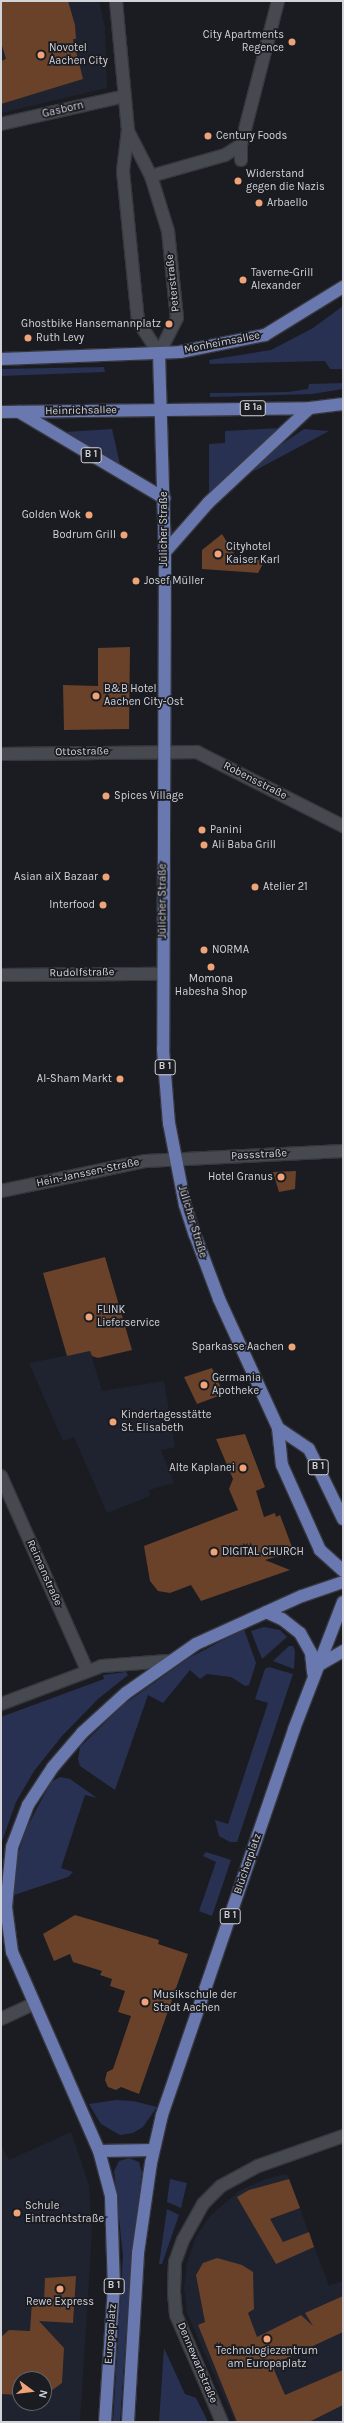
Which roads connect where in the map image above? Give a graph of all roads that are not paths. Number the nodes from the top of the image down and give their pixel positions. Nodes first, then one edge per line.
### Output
1 (116, 1) edge
2 (278, 1) edge
3 (125, 96) junction
4 (1, 124) edge
5 (128, 130) junction
6 (241, 145) junction
7 (241, 160) dead end
8 (151, 176) junction
9 (343, 287) edge
10 (159, 353) junction
11 (1, 359) edge
12 (343, 404) edge
13 (310, 408) junction
14 (162, 410) junction
15 (1, 412) edge
16 (19, 412) junction
17 (164, 498) junction
18 (165, 552) junction
19 (163, 751) junction
20 (1, 754) edge
21 (343, 826) edge
22 (163, 974) junction
23 (1, 975) edge
24 (343, 1151) edge
25 (175, 1158) junction
26 (1, 1191) edge
27 (278, 1428) junction
28 (1, 1476) edge
29 (343, 1519) edge
30 (343, 1571) edge
31 (343, 1582) edge
32 (343, 1602) edge
33 (266, 1612) junction
34 (343, 1652) edge
35 (168, 1661) junction
36 (318, 1666) junction
37 (87, 1670) junction
38 (312, 1680) junction
39 (1, 1704) edge
40 (5, 1935) edge
41 (33, 2004) junction
42 (1, 2019) edge
43 (343, 2136) edge
44 (153, 2150) junction
45 (99, 2151) junction
46 (105, 2422) edge
47 (128, 2422) edge
48 (222, 2422) edge

1 - 3 street, Peterstraße
2 - 6 street
3 - 4 street, Gasborn
3 - 5 street, Peterstraße
5 - 8 street, Peterstraße
5 - 10 street, Peterstraße
6 - 7 street
6 - 8 street
8 - 10 street, Peterstraße
9 - 10 main road, Monheimsallee
10 - 11 main road
10 - 14 main road, Jülicher Straße
12 - 13 main road, B 1a
13 - 14 main road, B 1a
13 - 18 main road
14 - 16 main road, Heinrichsallee / B 1a
14 - 17 main road, Jülicher Straße
15 - 16 main road, Heinrichsallee
16 - 17 main road, B 1
17 - 18 main road, Jülicher Straße / B 1
18 - 19 main road, Jülicher Straße / B 1
19 - 20 street, Ottostraße
19 - 21 street, Robensstraße
19 - 22 main road, Jülicher Straße / B 1
22 - 23 street, Rudolfstraße
22 - 25 main road, Jülicher Straße / B 1
24 - 25 street, Passstraße
25 - 26 street, Hein-Janssen-Straße
25 - 27 main road, Jülicher Straße / B 1
27 - 29 main road, B 1
27 - 30 main road, Jülicher Straße / B 1
28 - 37 street, Reimanstraße
31 - 33 main road, B 1
32 - 36 main road, Blücherplatz / B 1
33 - 35 main road, B 1
33 - 38 main road
34 - 36 main road
35 - 37 street
35 - 40 main road, B 1
36 - 38 main road, Blücherplatz / B 1
37 - 39 street
38 - 44 main road, Blücherplatz / B 1
40 - 41 main road, B 1
41 - 42 street
41 - 45 main road, B 1
43 - 48 street, Dennewartstraße
44 - 45 main road
44 - 47 main road, Europaplatz / B 1
45 - 46 main road, Europaplatz / B 1

